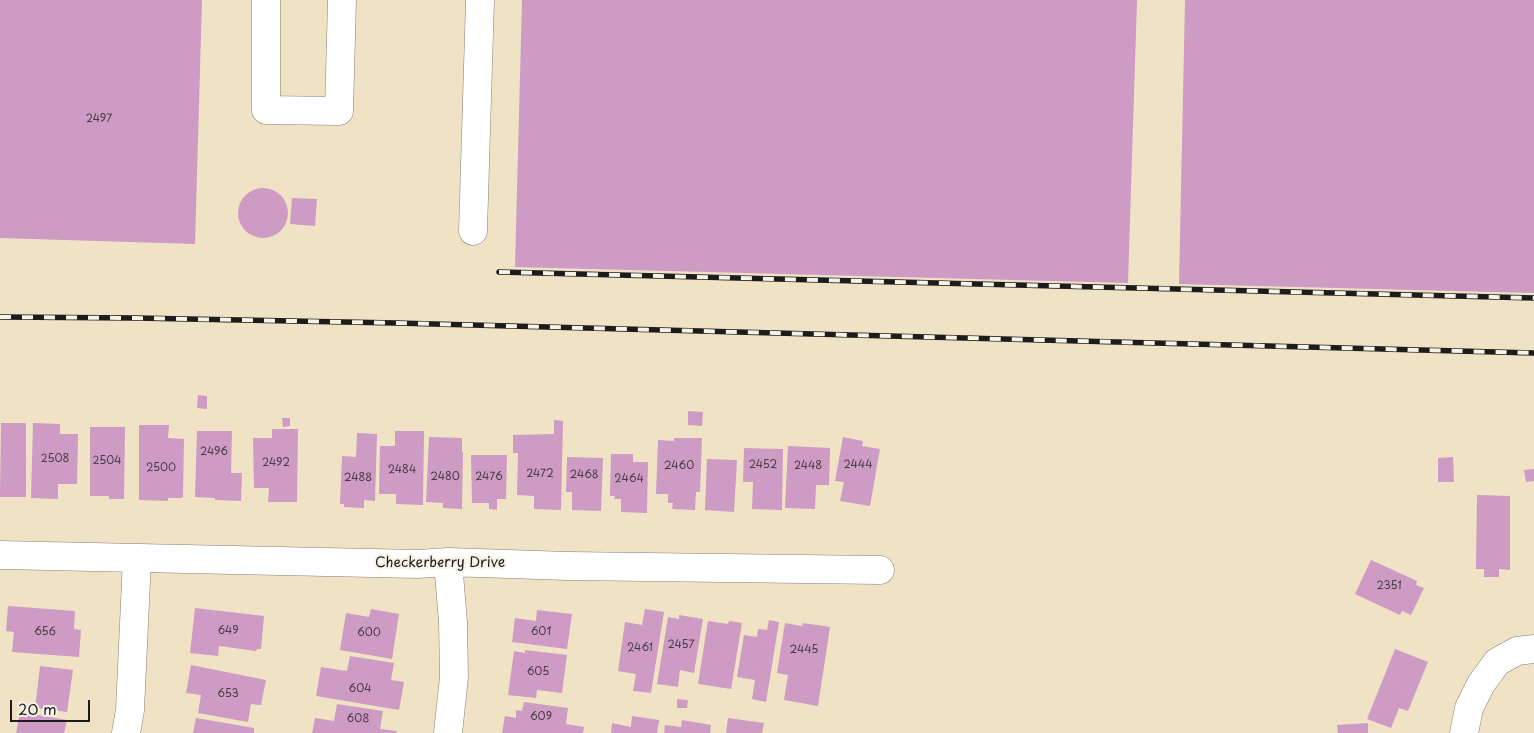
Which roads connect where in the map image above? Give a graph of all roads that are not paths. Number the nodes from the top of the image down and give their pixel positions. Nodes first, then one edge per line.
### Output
1 (266, 0) edge
2 (342, 0) edge
3 (480, 0) edge
4 (473, 231) dead end
5 (0, 556) edge
6 (137, 558) junction
7 (448, 562) junction
8 (880, 570) dead end
9 (1534, 649) edge
10 (126, 733) edge
11 (448, 733) edge
12 (1464, 733) edge

1 - 2 street
3 - 4 street
5 - 6 street, Checkerberry Drive
6 - 7 street, Checkerberry Drive
6 - 10 street
7 - 8 street, Checkerberry Drive
7 - 11 street
9 - 12 street

